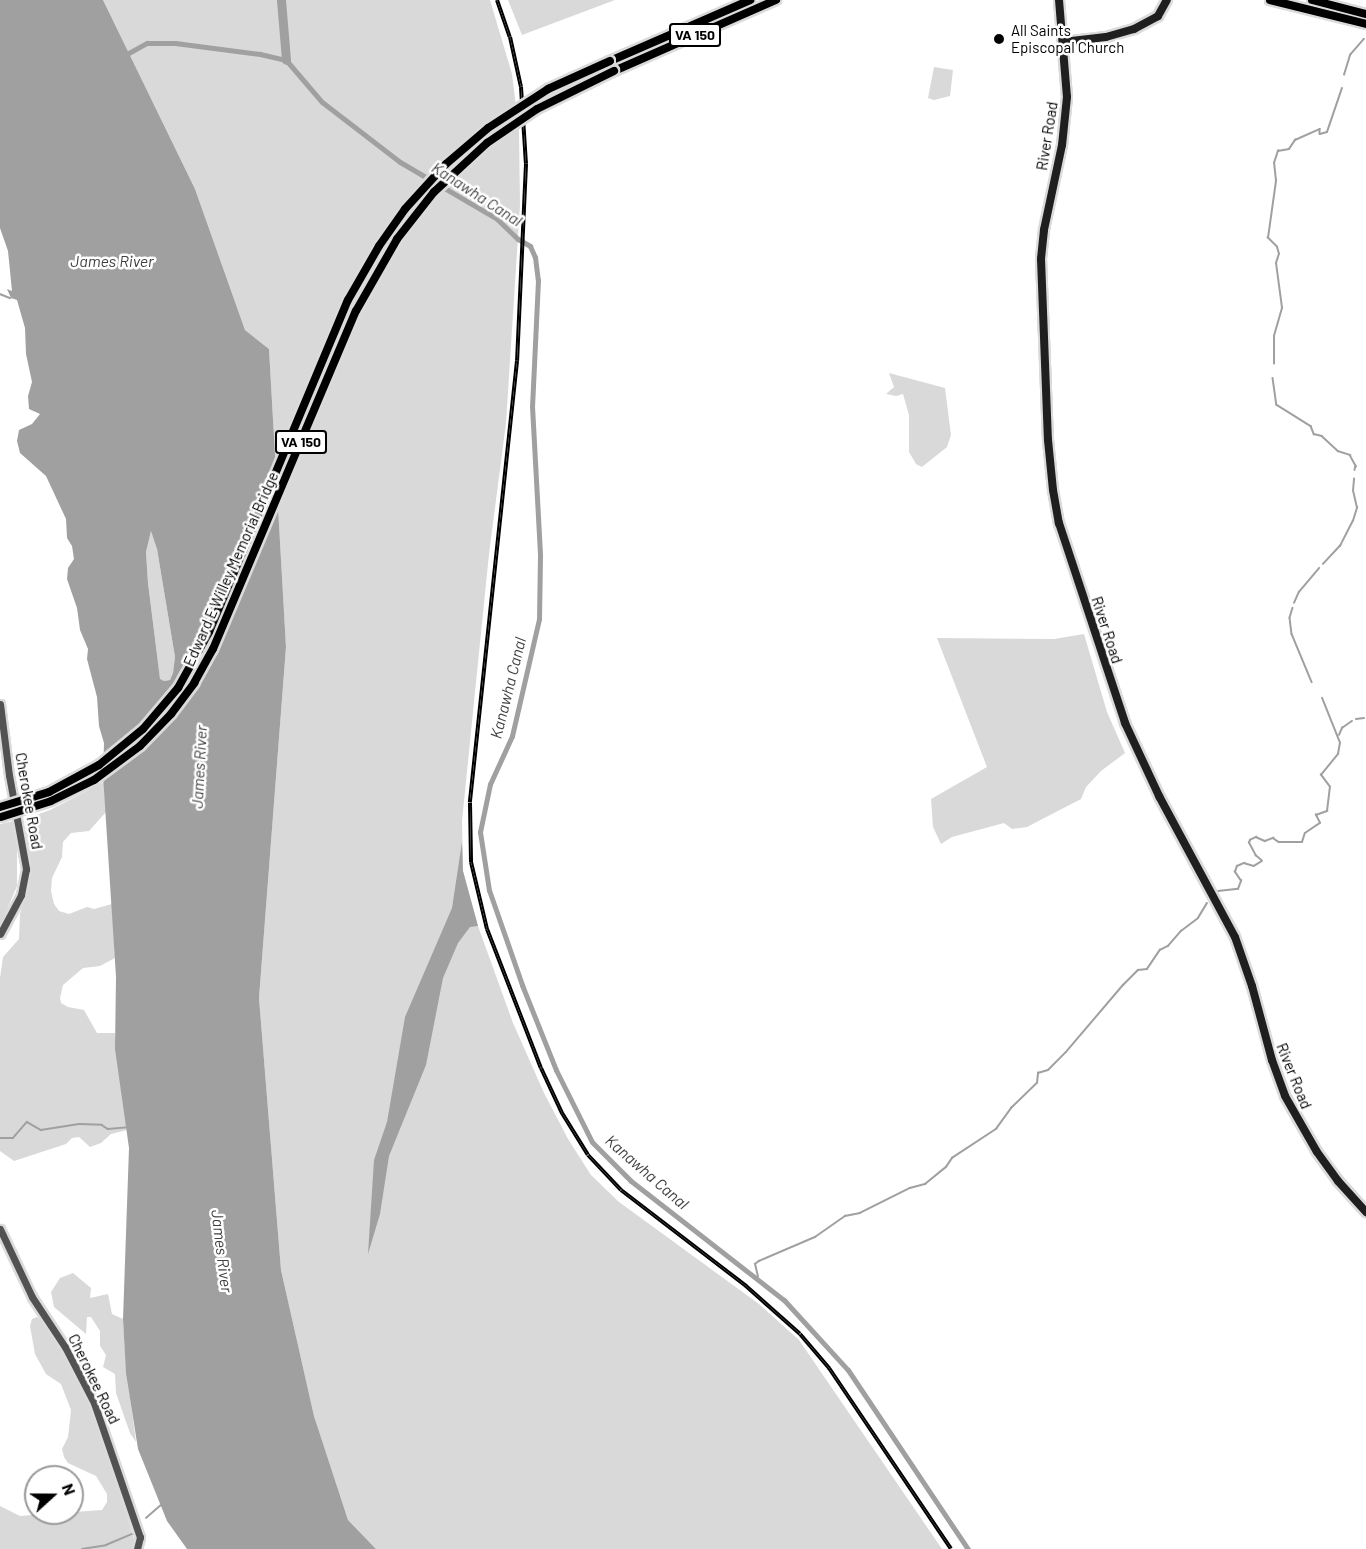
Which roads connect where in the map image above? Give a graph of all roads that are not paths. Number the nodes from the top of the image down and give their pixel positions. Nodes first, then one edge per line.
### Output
1 (750, 0) edge
2 (776, 0) edge
3 (1059, 0) edge
4 (1167, 0) edge
5 (1270, 0) edge
6 (1312, 0) edge
7 (1366, 14) edge
8 (1366, 24) edge
9 (1063, 42) junction
10 (0, 704) edge
11 (0, 807) edge
12 (1, 817) edge
13 (0, 934) edge
14 (1366, 1212) edge
15 (0, 1229) edge
16 (137, 1549) edge

1 - 11 highway, Edward E Willey Memorial Bridge / VA 150, bridge
2 - 12 highway, Edward E Willey Memorial Bridge / VA 150, bridge
3 - 9 main road, River Road
4 - 9 main road
5 - 8 highway
6 - 7 highway
9 - 14 main road, River Road
10 - 13 street, Cherokee Road
15 - 16 street, Cherokee Road

